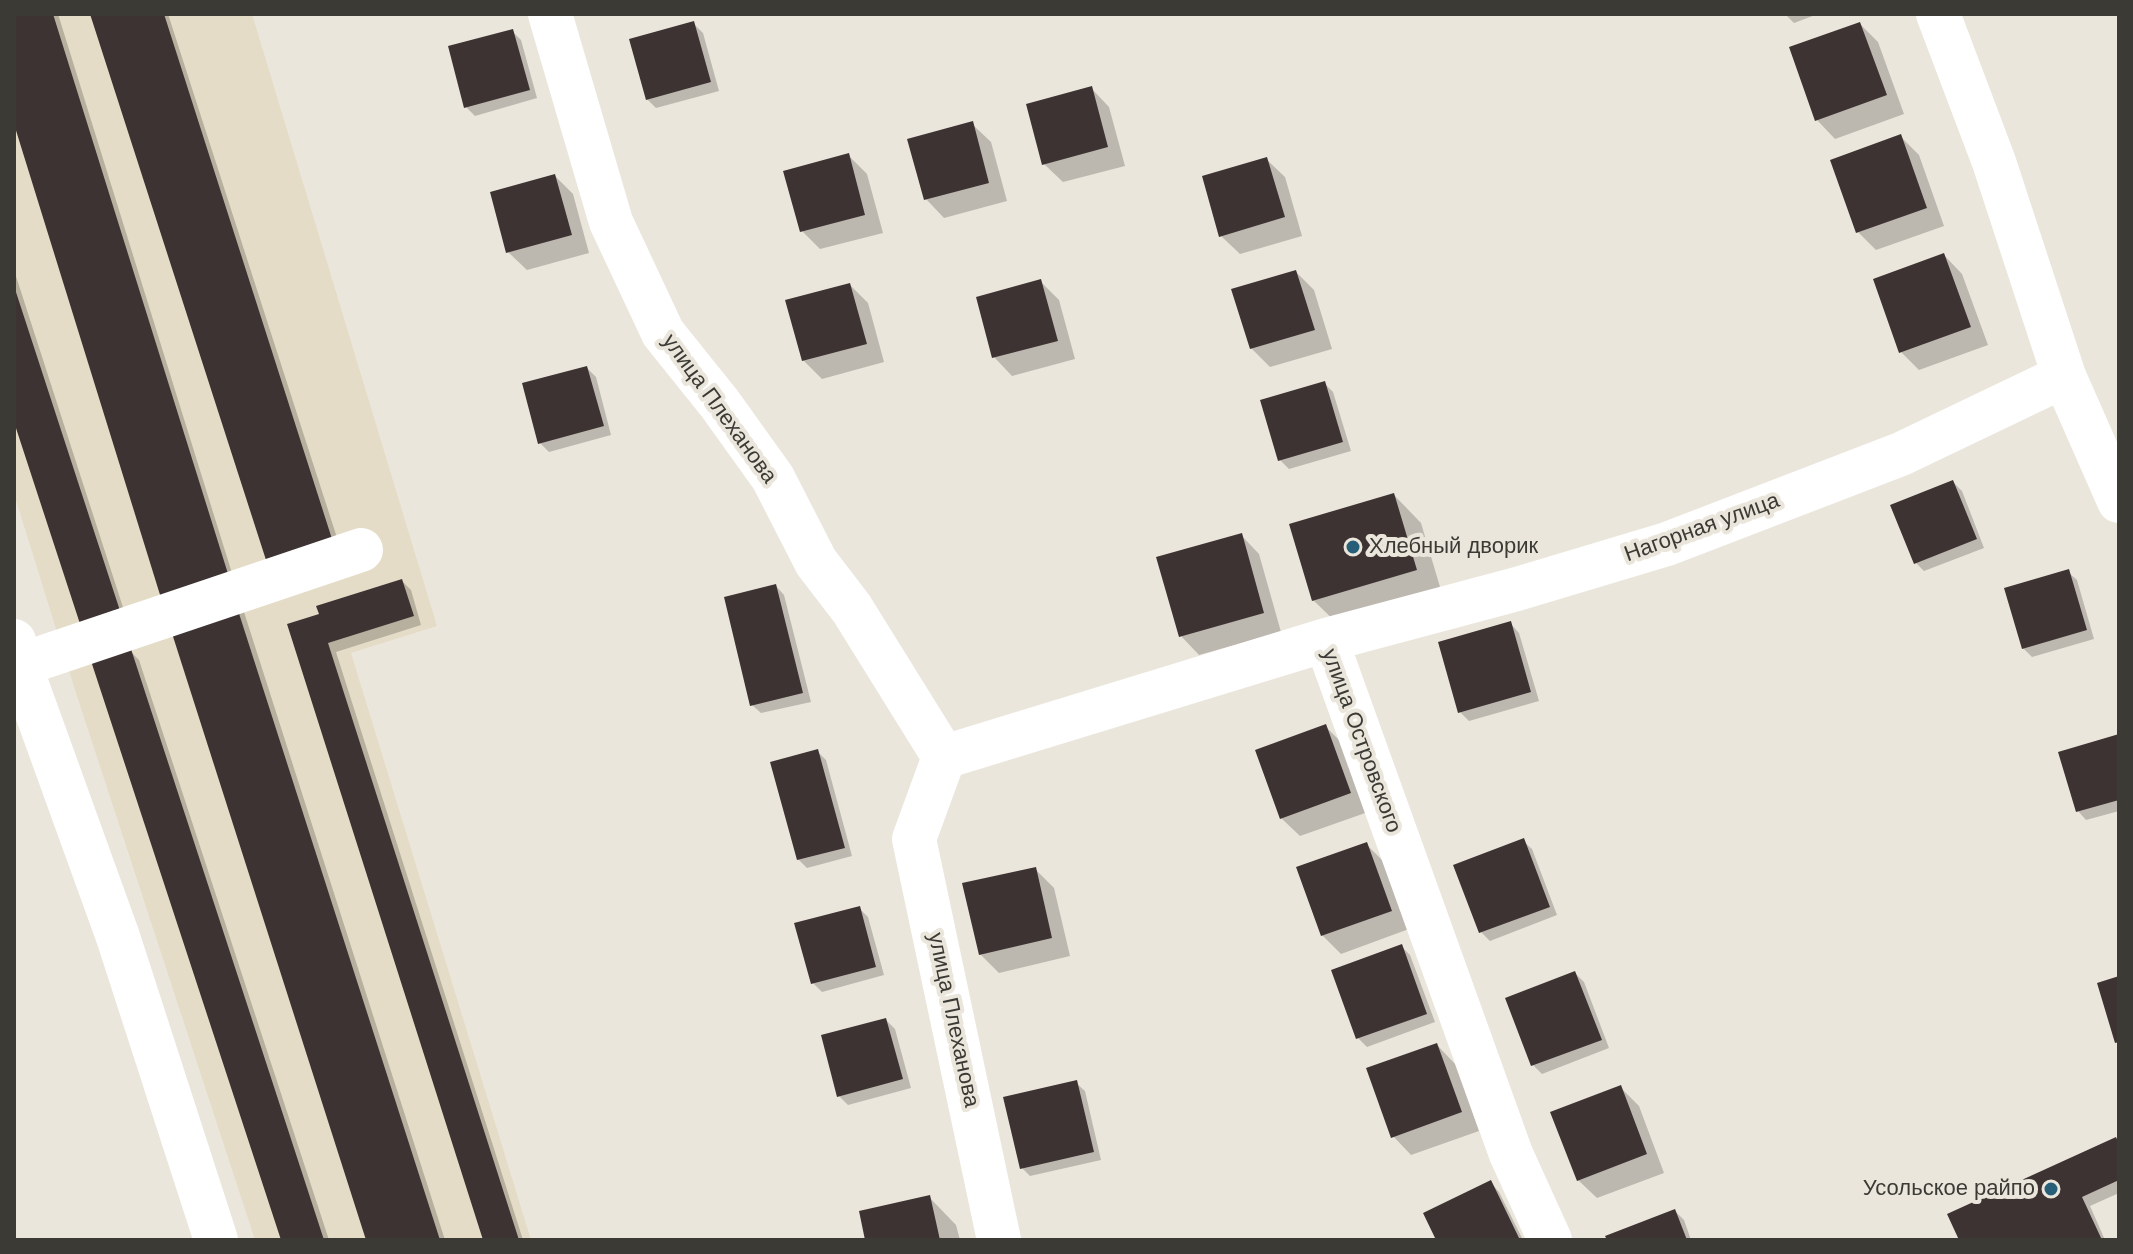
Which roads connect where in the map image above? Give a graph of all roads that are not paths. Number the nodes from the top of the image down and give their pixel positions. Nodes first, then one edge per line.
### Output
1 (550, 14) edge
2 (1938, 14) edge
3 (2064, 376) junction
4 (2119, 501) edge
5 (361, 550) dead end
6 (1326, 640) junction
7 (16, 657) edge
8 (944, 757) junction
9 (216, 1240) edge
10 (999, 1240) edge
11 (1550, 1240) edge

1 - 8 street, улица Плеханова
2 - 3 street
3 - 4 street
3 - 6 street, Нагорная улица
5 - 7 street
6 - 8 street, улица Островского
6 - 11 street, улица Островского
7 - 9 street
8 - 10 street, улица Плеханова

